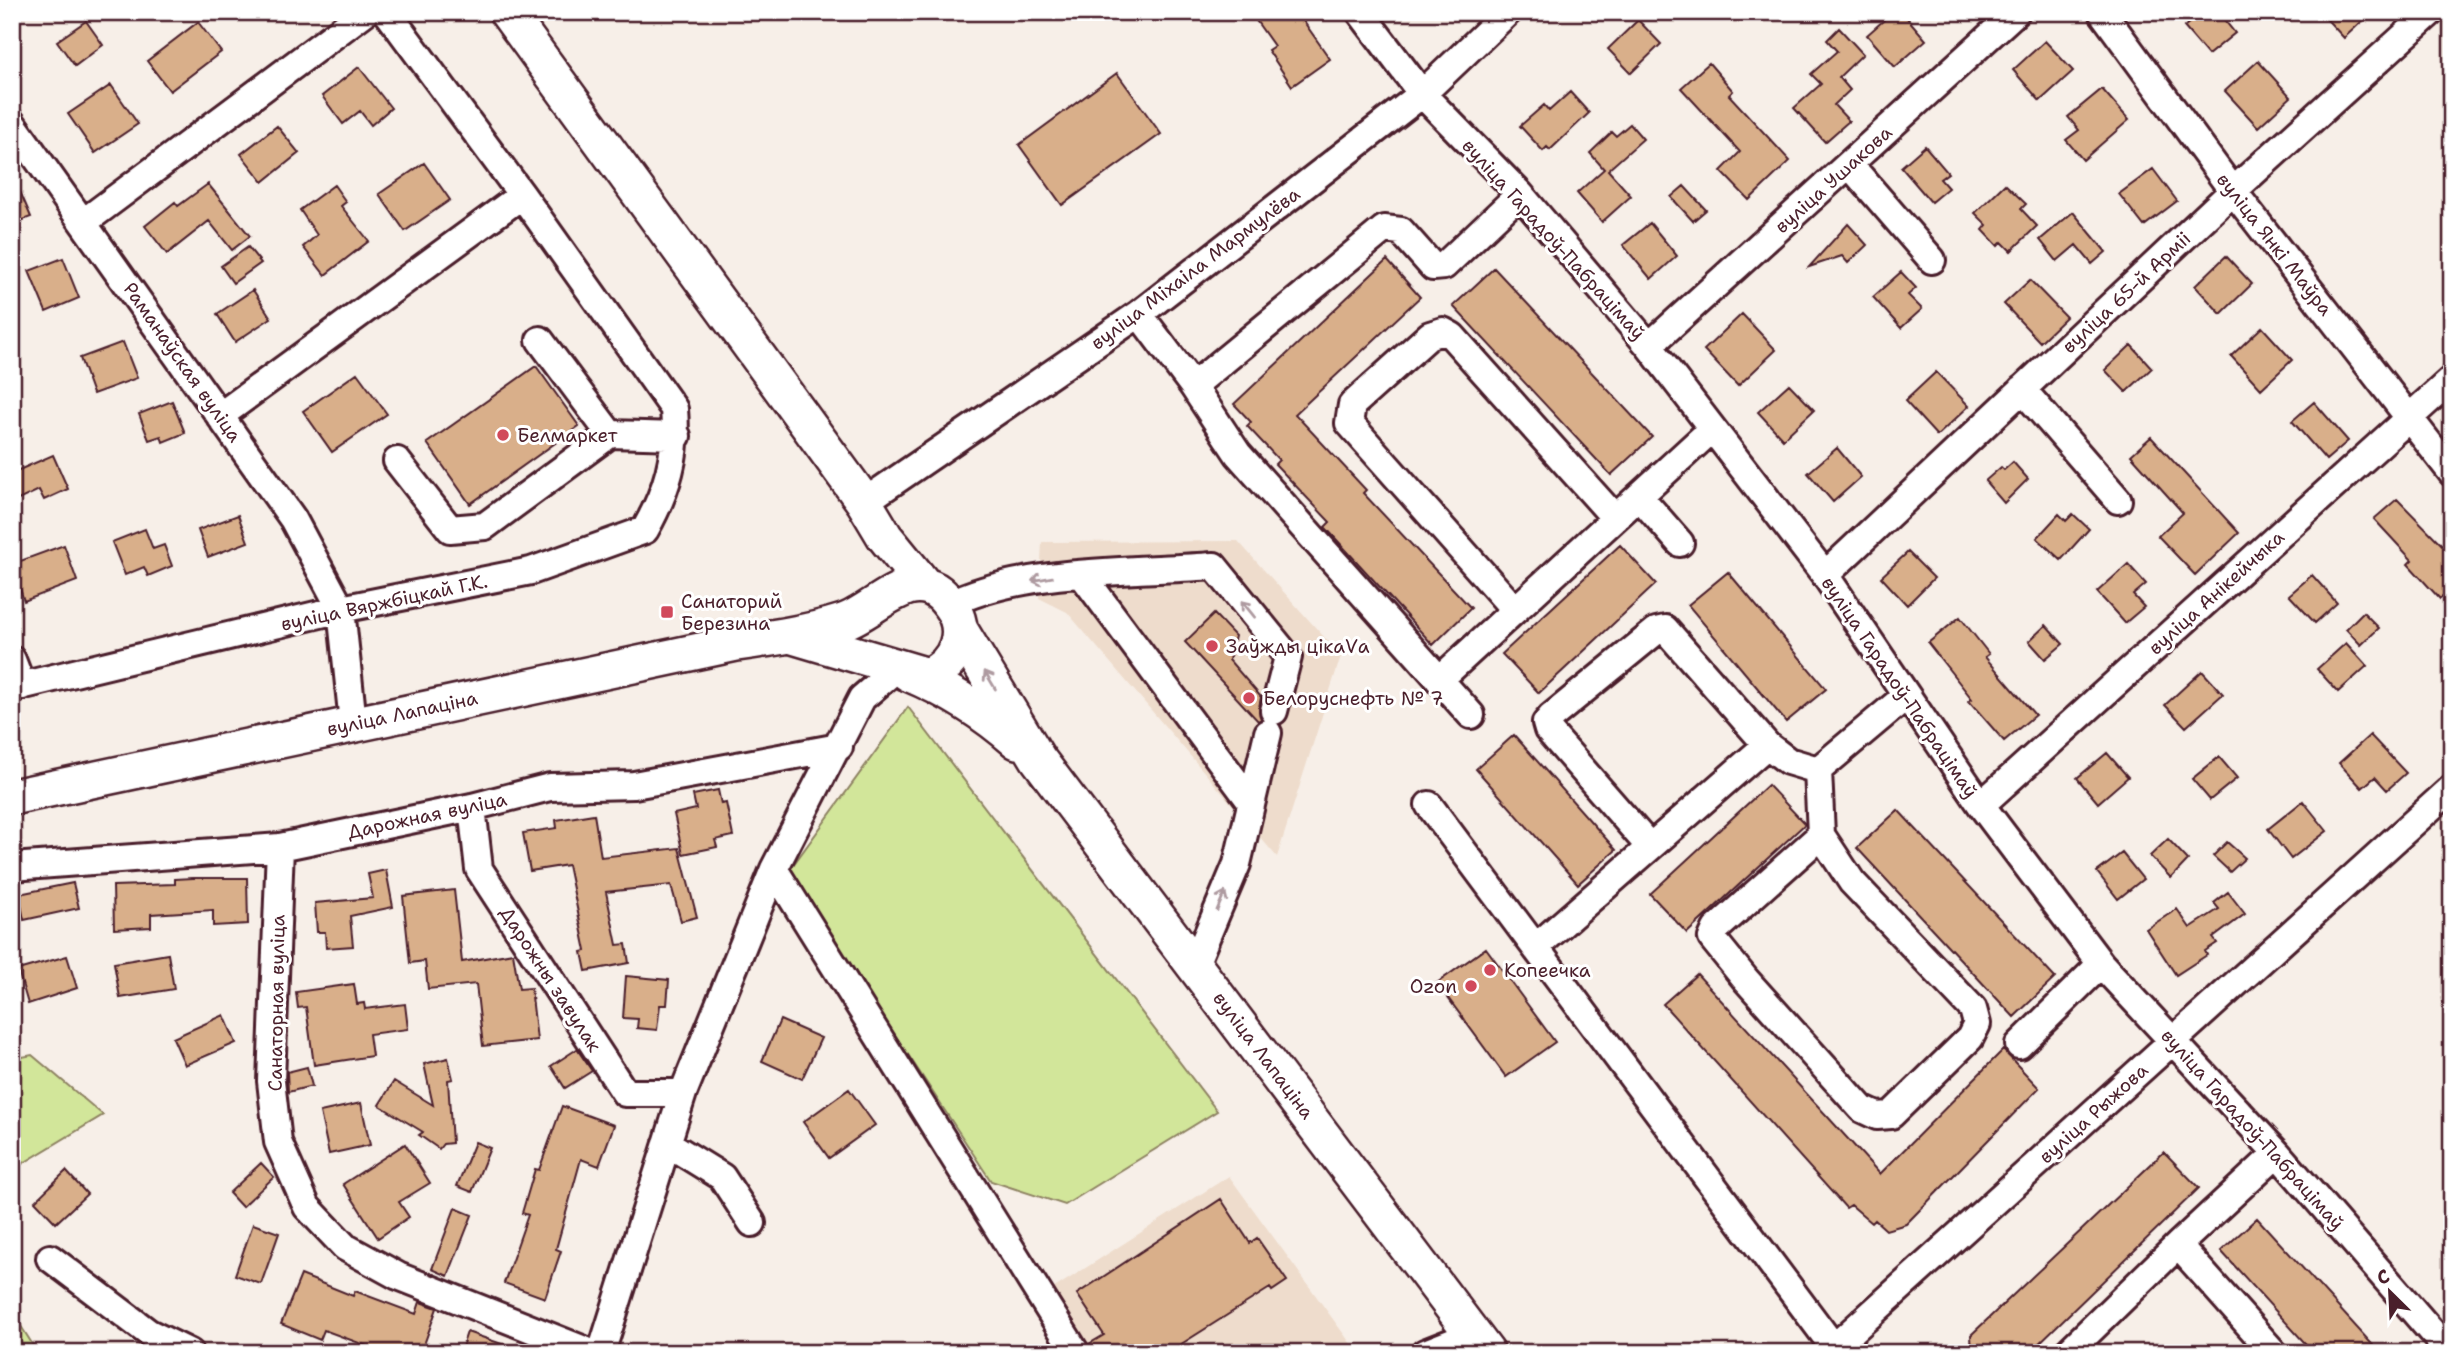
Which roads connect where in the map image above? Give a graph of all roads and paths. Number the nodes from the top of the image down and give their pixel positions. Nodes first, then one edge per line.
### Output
1 (365, 12) edge
2 (387, 12) edge
3 (507, 12) edge
4 (1360, 12) edge
5 (1508, 12) edge
6 (2016, 12) edge
7 (2102, 12) edge
8 (2431, 12) edge
9 (1422, 94) junction
10 (12, 123) edge
11 (1849, 164) junction
12 (2233, 191) junction
13 (1520, 194) junction
14 (522, 195) junction
15 (84, 222) junction
16 (1932, 260) dead end
17 (1139, 314) junction
18 (540, 340) dead end
19 (1649, 346) junction
20 (2452, 379) edge
21 (1193, 386) junction
22 (2022, 389) junction
23 (221, 415) junction
24 (2411, 417) junction
25 (1711, 430) junction
26 (610, 434) junction
27 (677, 436) junction
28 (397, 461) dead end
29 (2452, 473) edge
30 (1639, 496) junction
31 (2118, 500) dead end
32 (864, 502) junction
33 (1615, 518) junction
34 (885, 537) junction
35 (1680, 543) dead end
36 (1825, 575) junction
37 (1083, 576) junction
38 (879, 602) junction
39 (945, 607) junction
40 (341, 609) junction
41 (1515, 610) junction
42 (793, 636) junction
43 (12, 660) edge
44 (897, 668) junction
45 (1439, 680) junction
46 (17, 687) edge
47 (1906, 696) junction
48 (1471, 715) dead end
49 (353, 723) junction
50 (1767, 745) junction
51 (839, 747) junction
52 (1038, 759) junction
53 (1818, 770) junction
54 (2452, 788) edge
55 (12, 797) edge
56 (1251, 802) junction
57 (1429, 805) dead end
58 (1981, 805) junction
59 (472, 807) junction
60 (1821, 835) junction
61 (281, 846) junction
62 (1650, 847) junction
63 (12, 867) edge
64 (774, 869) junction
65 (1536, 947) junction
66 (1195, 964) junction
67 (2101, 964) junction
68 (2173, 1040) junction
69 (2019, 1045) dead end
70 (683, 1093) junction
71 (667, 1143) junction
72 (2277, 1153) junction
73 (752, 1223) dead end
74 (2178, 1245) junction
75 (50, 1258) dead end
76 (1480, 1343) edge
77 (1833, 1351) edge
78 (190, 1353) edge
79 (592, 1353) edge
80 (601, 1353) edge
81 (1076, 1353) edge
82 (1425, 1353) edge
83 (2067, 1353) edge
84 (2274, 1353) edge
85 (2450, 1353) edge

1 - 15 street
2 - 14 street
3 - 32 main road
4 - 9 street, вуліца Гарадоў-Пабрацімаў
5 - 9 street, вуліца Міхаіла Мармулёва
6 - 11 street, вуліца Ушакова
7 - 12 street, вуліца Янкі Маўра
8 - 12 street, вуліца 65-й Арміі
9 - 13 street, вуліца Гарадоў-Пабрацімаў
9 - 17 street, вуліца Міхаіла Мармулёва
10 - 15 street, Раманаўская вуліца
11 - 16 street
11 - 19 street, вуліца Ушакова
12 - 22 street, вуліца 65-й Арміі
12 - 24 street, вуліца Янкі Маўра
13 - 19 street, вуліца Гарадоў-Пабрацімаў
13 - 21 street
14 - 23 street
14 - 27 street
15 - 23 street, Раманаўская вуліца
17 - 21 street
17 - 32 street, вуліца Міхаіла Мармулёва
18 - 26 street
19 - 25 street, вуліца Гарадоў-Пабрацімаў
20 - 24 street, вуліца Анікейчыка
21 - 45 street
22 - 31 street
22 - 36 street, вуліца 65-й Арміі
23 - 40 street, Раманаўская вуліца
24 - 29 street, вуліца Янкі Маўра
24 - 58 street, вуліца Анікейчыка
25 - 30 street
25 - 36 street, вуліца Гарадоў-Пабрацімаў
26 - 27 street
26 - 28 street
27 - 40 street, вуліца Вяржбіцкай Г.К.
30 - 33 street
30 - 35 street
32 - 34 main road
33 - 41 street
33 - 41 street
34 - 38 main road
34 - 39 main road
36 - 47 street, вуліца Гарадоў-Пабрацімаў
37 -> 39 street
37 - 56 street
56 -> 37 street
38 - 39 main road, вуліца Лапаціна
38 - 42 main road, вуліца Лапаціна
38 - 44 main road, вуліца Лапаціна
39 - 44 main road, вуліца Лапаціна
52 -> 39 main road, вуліца Лапаціна
40 - 46 street, вуліца Вяржбіцкай Г.К.
40 - 49 street
41 - 45 street
42 - 44 main road, вуліца Лапаціна
42 - 49 main road, вуліца Лапаціна
43 - 46 street, вуліца Вяржбіцкай Г.К.
44 - 51 street
44 - 52 main road, вуліца Лапаціна
45 - 48 street
47 - 53 street
47 - 58 street, вуліца Гарадоў-Пабрацімаў
49 - 55 main road, вуліца Лапаціна
50 - 53 street
50 - 62 street
50 - 62 street
51 - 59 street, Дарожная вуліца
51 - 64 street
52 - 66 main road, вуліца Лапаціна
53 - 60 street
54 - 68 street, вуліца Рыжова
66 -> 56 street
57 - 65 street
58 - 67 street, вуліца Гарадоў-Пабрацімаў
59 - 61 street, Дарожная вуліца
59 - 70 street, Дарожны завулак
60 - 60 street
61 - 63 street, Дарожная вуліца
61 - 79 street, Санаторная вуліца
62 - 65 street
64 - 70 street
64 - 81 street
65 - 77 street
66 - 76 main road, вуліца Лапаціна
67 - 68 street, вуліца Гарадоў-Пабрацімаў
67 - 69 street
68 - 72 street, вуліца Гарадоў-Пабрацімаў
68 - 77 street, вуліца Рыжова
70 - 71 street
71 - 73 street
71 - 80 street
72 - 74 street
72 - 85 street, вуліца Гарадоў-Пабрацімаў
74 - 83 street
74 - 84 street
75 - 78 street
76 - 82 street

